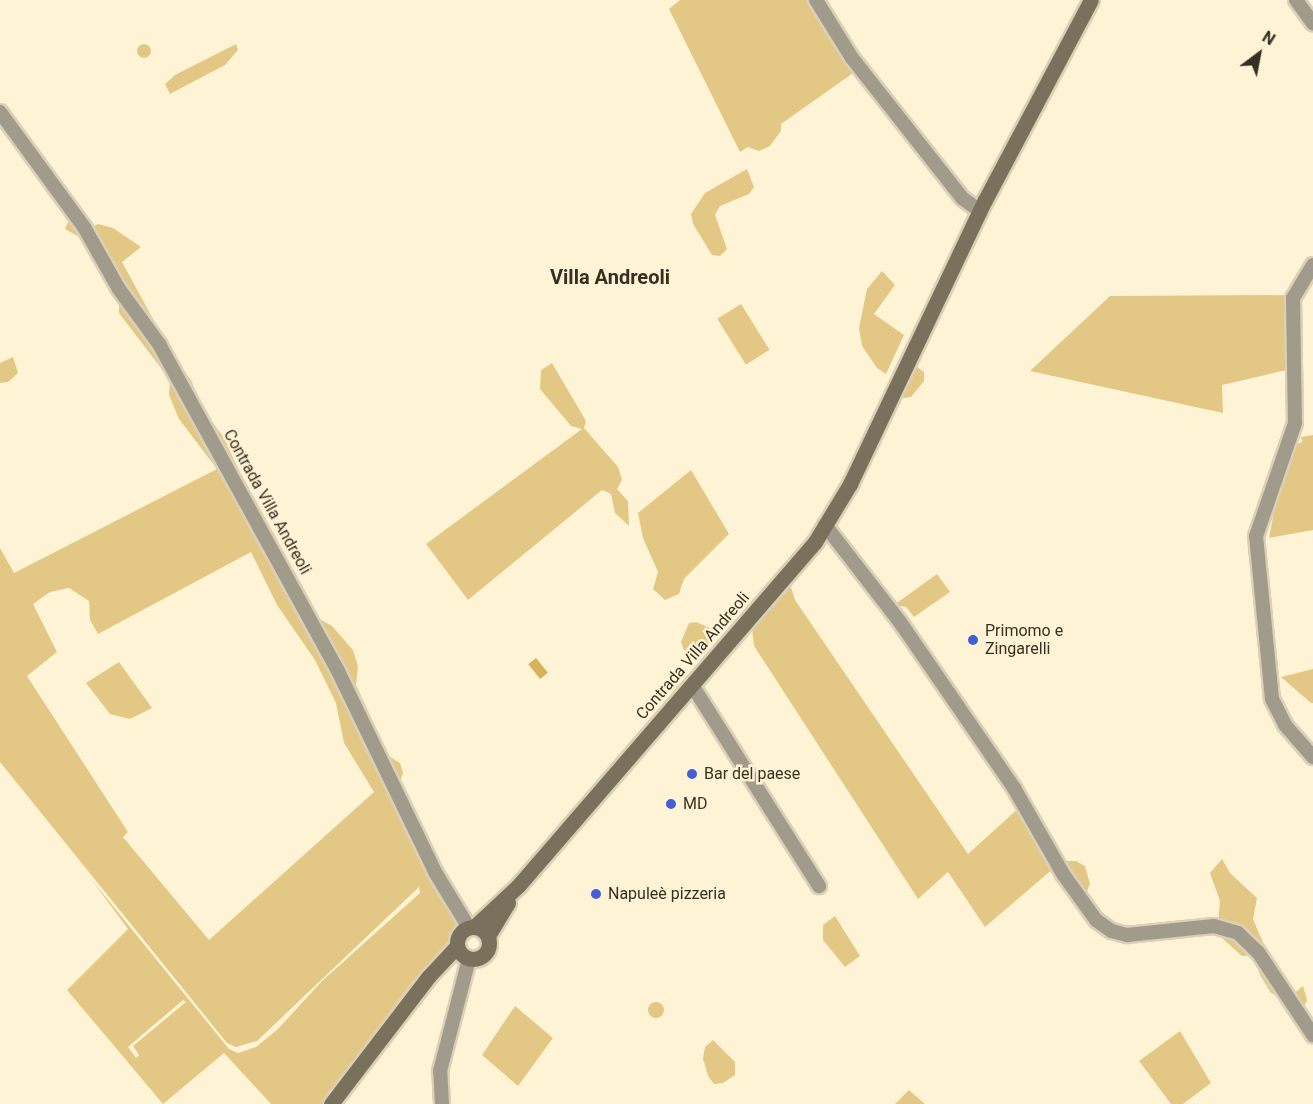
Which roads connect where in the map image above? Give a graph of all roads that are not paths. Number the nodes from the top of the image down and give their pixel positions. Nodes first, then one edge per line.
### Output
1 (816, 0) edge
2 (1091, 0) edge
3 (1296, 0) edge
4 (1313, 23) edge
5 (1, 113) edge
6 (980, 211) junction
7 (1313, 265) edge
8 (825, 525) junction
9 (692, 685) junction
10 (1313, 757) edge
11 (518, 886) junction
12 (819, 886) dead end
13 (471, 927) junction
14 (488, 936) junction
15 (457, 946) junction
16 (469, 959) junction
17 (1313, 1035) edge
18 (331, 1104) edge
19 (442, 1104) edge

1 - 6 street
2 - 6 main road, Contrada Villa Andreoli
3 - 4 street
5 - 13 street, Contrada Villa Andreoli
6 - 8 main road, Contrada Villa Andreoli
7 - 10 street
8 - 9 main road, Contrada Villa Andreoli
8 - 17 street
9 - 11 main road, Contrada Villa Andreoli
9 - 12 street
11 - 13 main road, Contrada Villa Andreoli
11 - 14 main road, Contrada Villa Andreoli
13 - 14 main road
13 - 15 main road
14 - 16 main road
15 - 16 main road
15 - 18 main road
16 - 19 street

